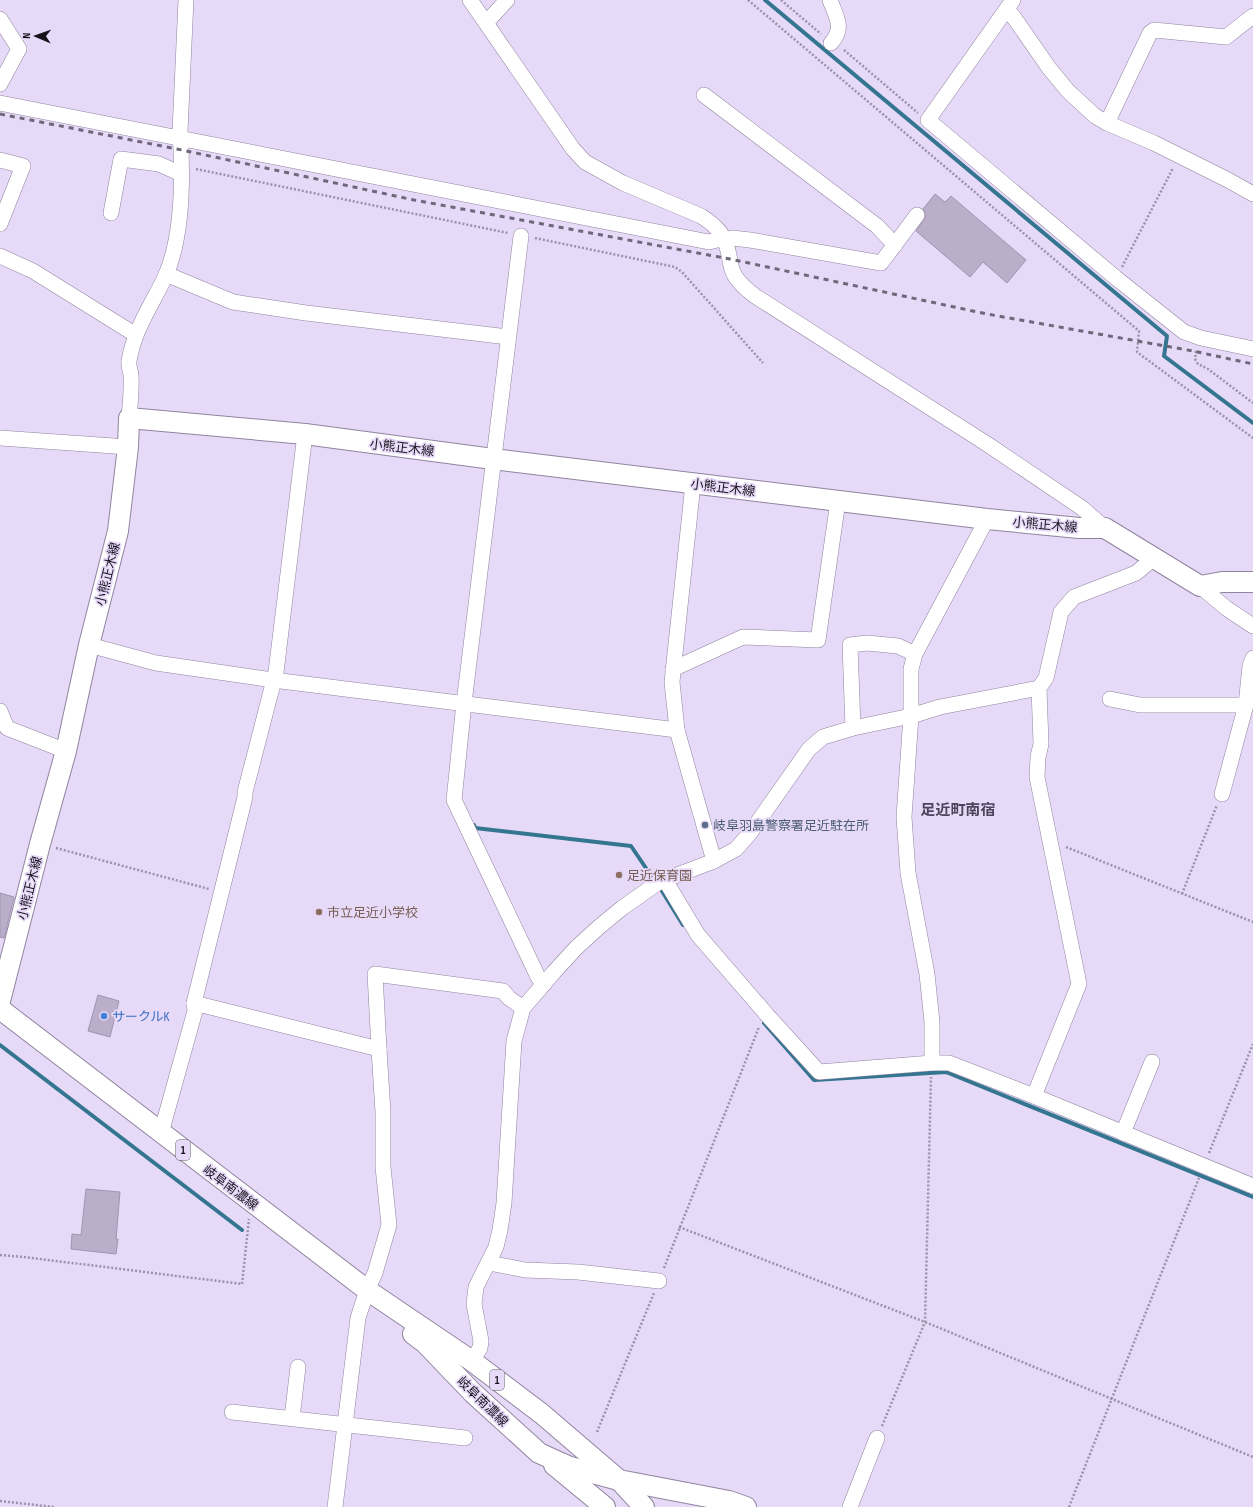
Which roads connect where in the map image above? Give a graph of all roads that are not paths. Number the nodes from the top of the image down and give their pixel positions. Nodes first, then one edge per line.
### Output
1 (186, 0) edge
2 (470, 0) edge
3 (507, 0) edge
4 (830, 0) edge
5 (1010, 5) edge
6 (1253, 16) edge
7 (0, 19) edge
8 (486, 23) junction
9 (832, 42) road end
10 (0, 84) edge
11 (704, 95) dead end
12 (0, 103) edge
13 (1107, 123) junction
14 (181, 138) junction
15 (0, 160) edge
16 (181, 171) junction
17 (1253, 194) edge
18 (110, 213) dead end
19 (918, 215) dead end
20 (0, 224) edge
21 (521, 236) road end
22 (723, 238) junction
23 (895, 245) junction
24 (0, 256) edge
25 (166, 274) junction
26 (136, 335) junction
27 (508, 337) junction
28 (1253, 349) edge
29 (129, 418) junction
30 (305, 434) junction
31 (0, 438) edge
32 (128, 447) junction
33 (493, 459) junction
34 (693, 484) junction
35 (838, 501) junction
36 (987, 519) junction
37 (1105, 528) junction
38 (1154, 558) junction
39 (1253, 582) edge
40 (1200, 586) junction
41 (1253, 626) edge
42 (89, 645) junction
43 (915, 654) junction
44 (1253, 658) edge
45 (674, 669) junction
46 (273, 680) junction
47 (1039, 688) junction
48 (1110, 699) dead end
49 (464, 703) junction
50 (1246, 705) junction
51 (0, 711) edge
52 (910, 716) junction
53 (853, 728) junction
54 (677, 730) junction
55 (66, 751) junction
56 (1222, 794) road end
57 (714, 861) junction
58 (665, 880) junction
59 (544, 984) junction
60 (0, 1001) edge
61 (194, 1003) junction
62 (523, 1008) junction
63 (0, 1009) edge
64 (379, 1049) junction
65 (1152, 1062) dead end
66 (932, 1063) junction
67 (1034, 1096) junction
68 (161, 1133) junction
69 (1123, 1133) junction
70 (1253, 1186) edge
71 (489, 1263) junction
72 (659, 1281) road end
73 (367, 1290) junction
74 (472, 1361) junction
75 (298, 1367) dead end
76 (232, 1412) dead end
77 (292, 1418) junction
78 (345, 1424) junction
79 (465, 1438) dead end
80 (877, 1438) road end
81 (539, 1453) junction
82 (619, 1480) junction
83 (335, 1507) edge
84 (605, 1507) edge
85 (644, 1507) edge
86 (746, 1507) edge
87 (850, 1507) edge

1 - 14 street
2 - 8 street
3 - 8 street
4 - 9 street
5 - 13 street
5 - 28 street
6 - 13 street
7 - 10 street
8 - 22 street
11 - 23 street
12 - 14 street
13 - 17 street
14 - 16 street
14 - 22 street
15 - 20 street
16 - 18 street
16 - 25 street
19 - 23 street
21 - 27 street
22 - 23 street
22 - 37 street
24 - 26 street
25 - 26 street
25 - 27 street
26 - 29 street
27 - 33 street
29 - 30 main road, 小熊正木線
29 - 32 main road, 小熊正木線
30 - 33 main road, 小熊正木線
30 - 46 street
31 - 32 street
32 - 42 main road, 小熊正木線
33 - 34 main road, 小熊正木線
33 - 49 street
34 - 35 main road, 小熊正木線
34 - 45 street
35 - 36 main road, 小熊正木線
35 - 45 street
36 - 37 main road, 小熊正木線
36 - 43 street
37 - 38 main road
38 - 40 main road
38 - 47 street
39 - 40 main road
40 - 41 street
42 - 46 street
42 - 55 main road, 小熊正木線
43 - 52 street
43 - 53 street
44 - 50 street
45 - 54 street
46 - 49 street
46 - 61 street
47 - 52 street
47 - 67 street
48 - 50 street
49 - 54 street
49 - 59 street
50 - 56 street
51 - 55 street
52 - 53 street
52 - 66 street
53 - 57 street
54 - 57 street
55 - 60 main road, 小熊正木線
57 - 58 street
58 - 59 street
58 - 66 street
59 - 62 street
61 - 64 street
61 - 68 street
62 - 64 street
62 - 71 street
63 - 68 main road, 岐阜南濃線 / 1
64 - 73 street
65 - 69 street
66 - 67 street
67 - 69 street
68 - 73 main road, 岐阜南濃線 / 1
69 - 70 street
71 - 72 street
71 - 74 street
73 - 74 main road, 岐阜南濃線 / 1
73 - 78 street
73 - 81 main road, 岐阜南濃線 / 1
74 - 82 main road, 岐阜南濃線 / 1
75 - 77 street
76 - 77 street
77 - 78 street
78 - 79 street
78 - 83 street
80 - 87 street
81 - 82 main road, 岐阜南濃線 / 1
81 - 84 main road
82 - 85 main road
82 - 86 main road, 岐阜南濃線 / 1

